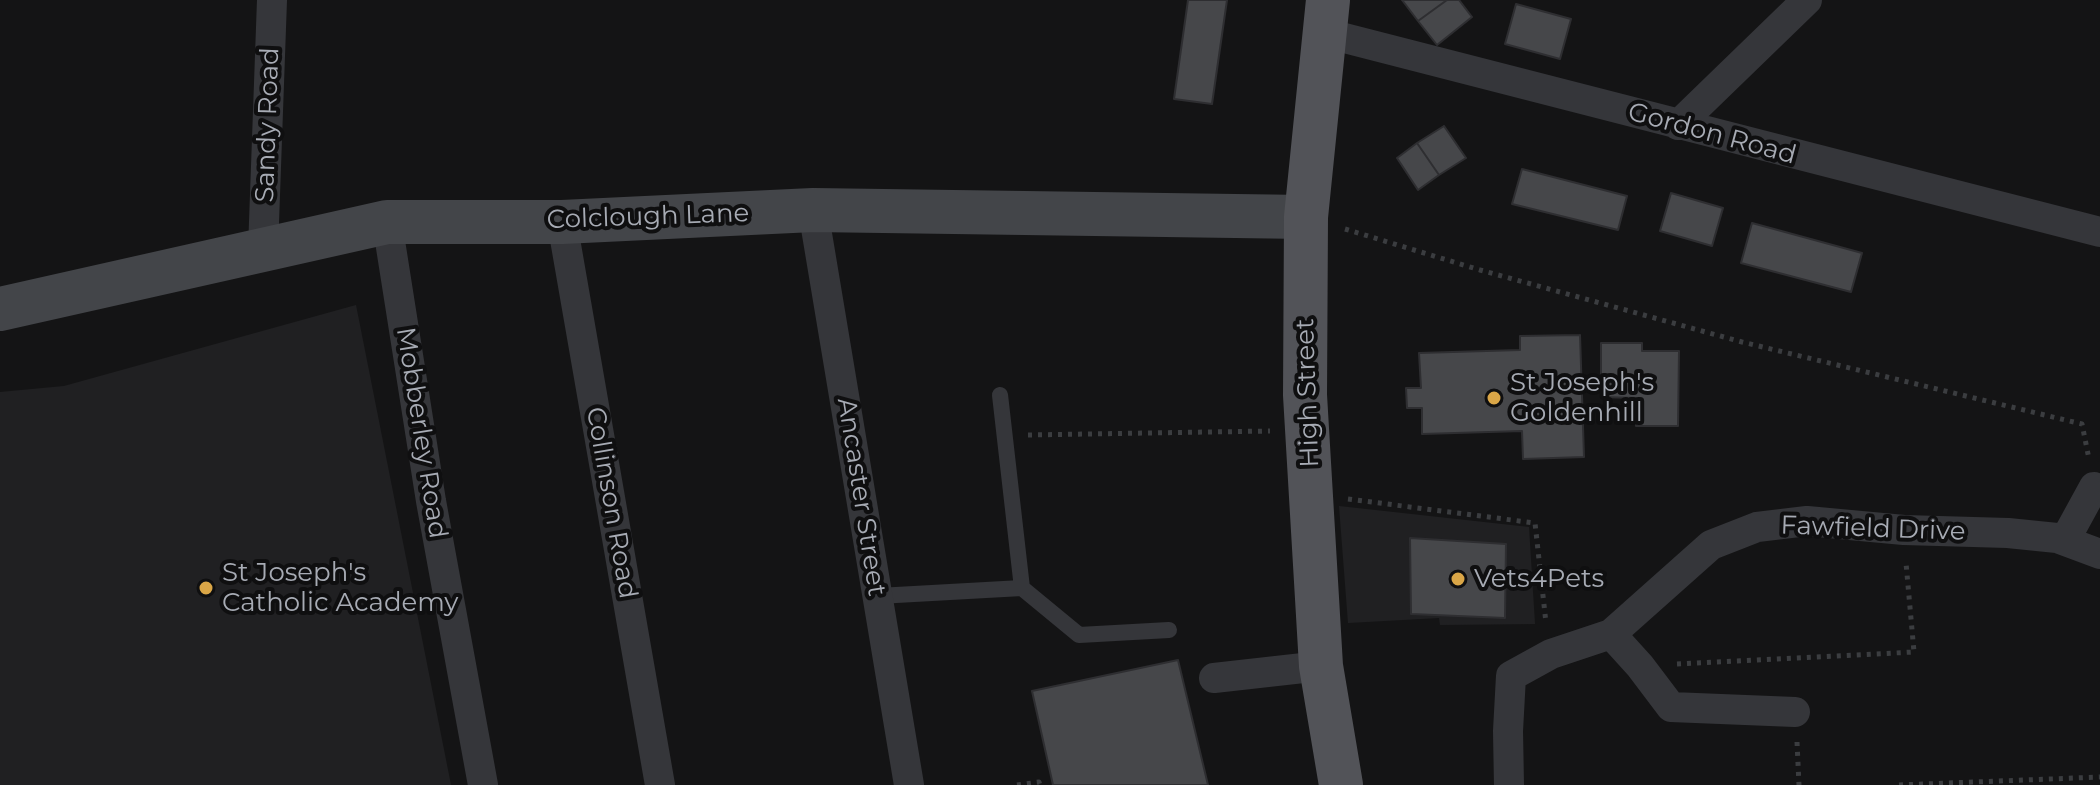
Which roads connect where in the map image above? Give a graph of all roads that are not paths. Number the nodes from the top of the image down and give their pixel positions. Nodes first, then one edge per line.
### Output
1 (272, 0) edge
2 (1807, 0) edge
3 (1326, 17) edge
4 (1678, 125) junction
5 (813, 210) junction
6 (1306, 217) junction
7 (387, 222) junction
8 (562, 222) junction
9 (2100, 232) edge
10 (263, 250) junction
11 (0, 309) edge
12 (1000, 395) dead end
13 (2094, 487) road end
14 (2065, 540) junction
15 (2100, 554) edge
16 (1022, 588) junction
17 (878, 596) junction
18 (1169, 630) dead end
19 (1611, 634) junction
20 (1321, 666) junction
21 (1214, 678) dead end
22 (1795, 712) road end
23 (483, 785) edge
24 (660, 785) edge
25 (909, 785) edge
26 (1341, 785) edge
27 (1509, 785) edge

1 - 10 street, Sandy Road
2 - 4 street
3 - 4 street, Gordon Road
3 - 6 main road, High Street
4 - 9 street, Gordon Road
5 - 6 street, Colclough Lane
5 - 8 street, Colclough Lane
5 - 17 street, Ancaster Street
6 - 20 main road, High Street
7 - 8 street, Colclough Lane
7 - 10 street, Colclough Lane
7 - 23 street, Mobberley Road
8 - 24 street, Collinson Road
10 - 11 street, Colclough Lane
12 - 16 lane
13 - 14 street
14 - 15 street, Fawfield Drive
14 - 19 street, Fawfield Drive
16 - 17 lane
16 - 18 lane
17 - 25 street, Ancaster Street
19 - 22 street
19 - 27 street, Fawfield Drive
20 - 21 street
20 - 26 main road, High Street

